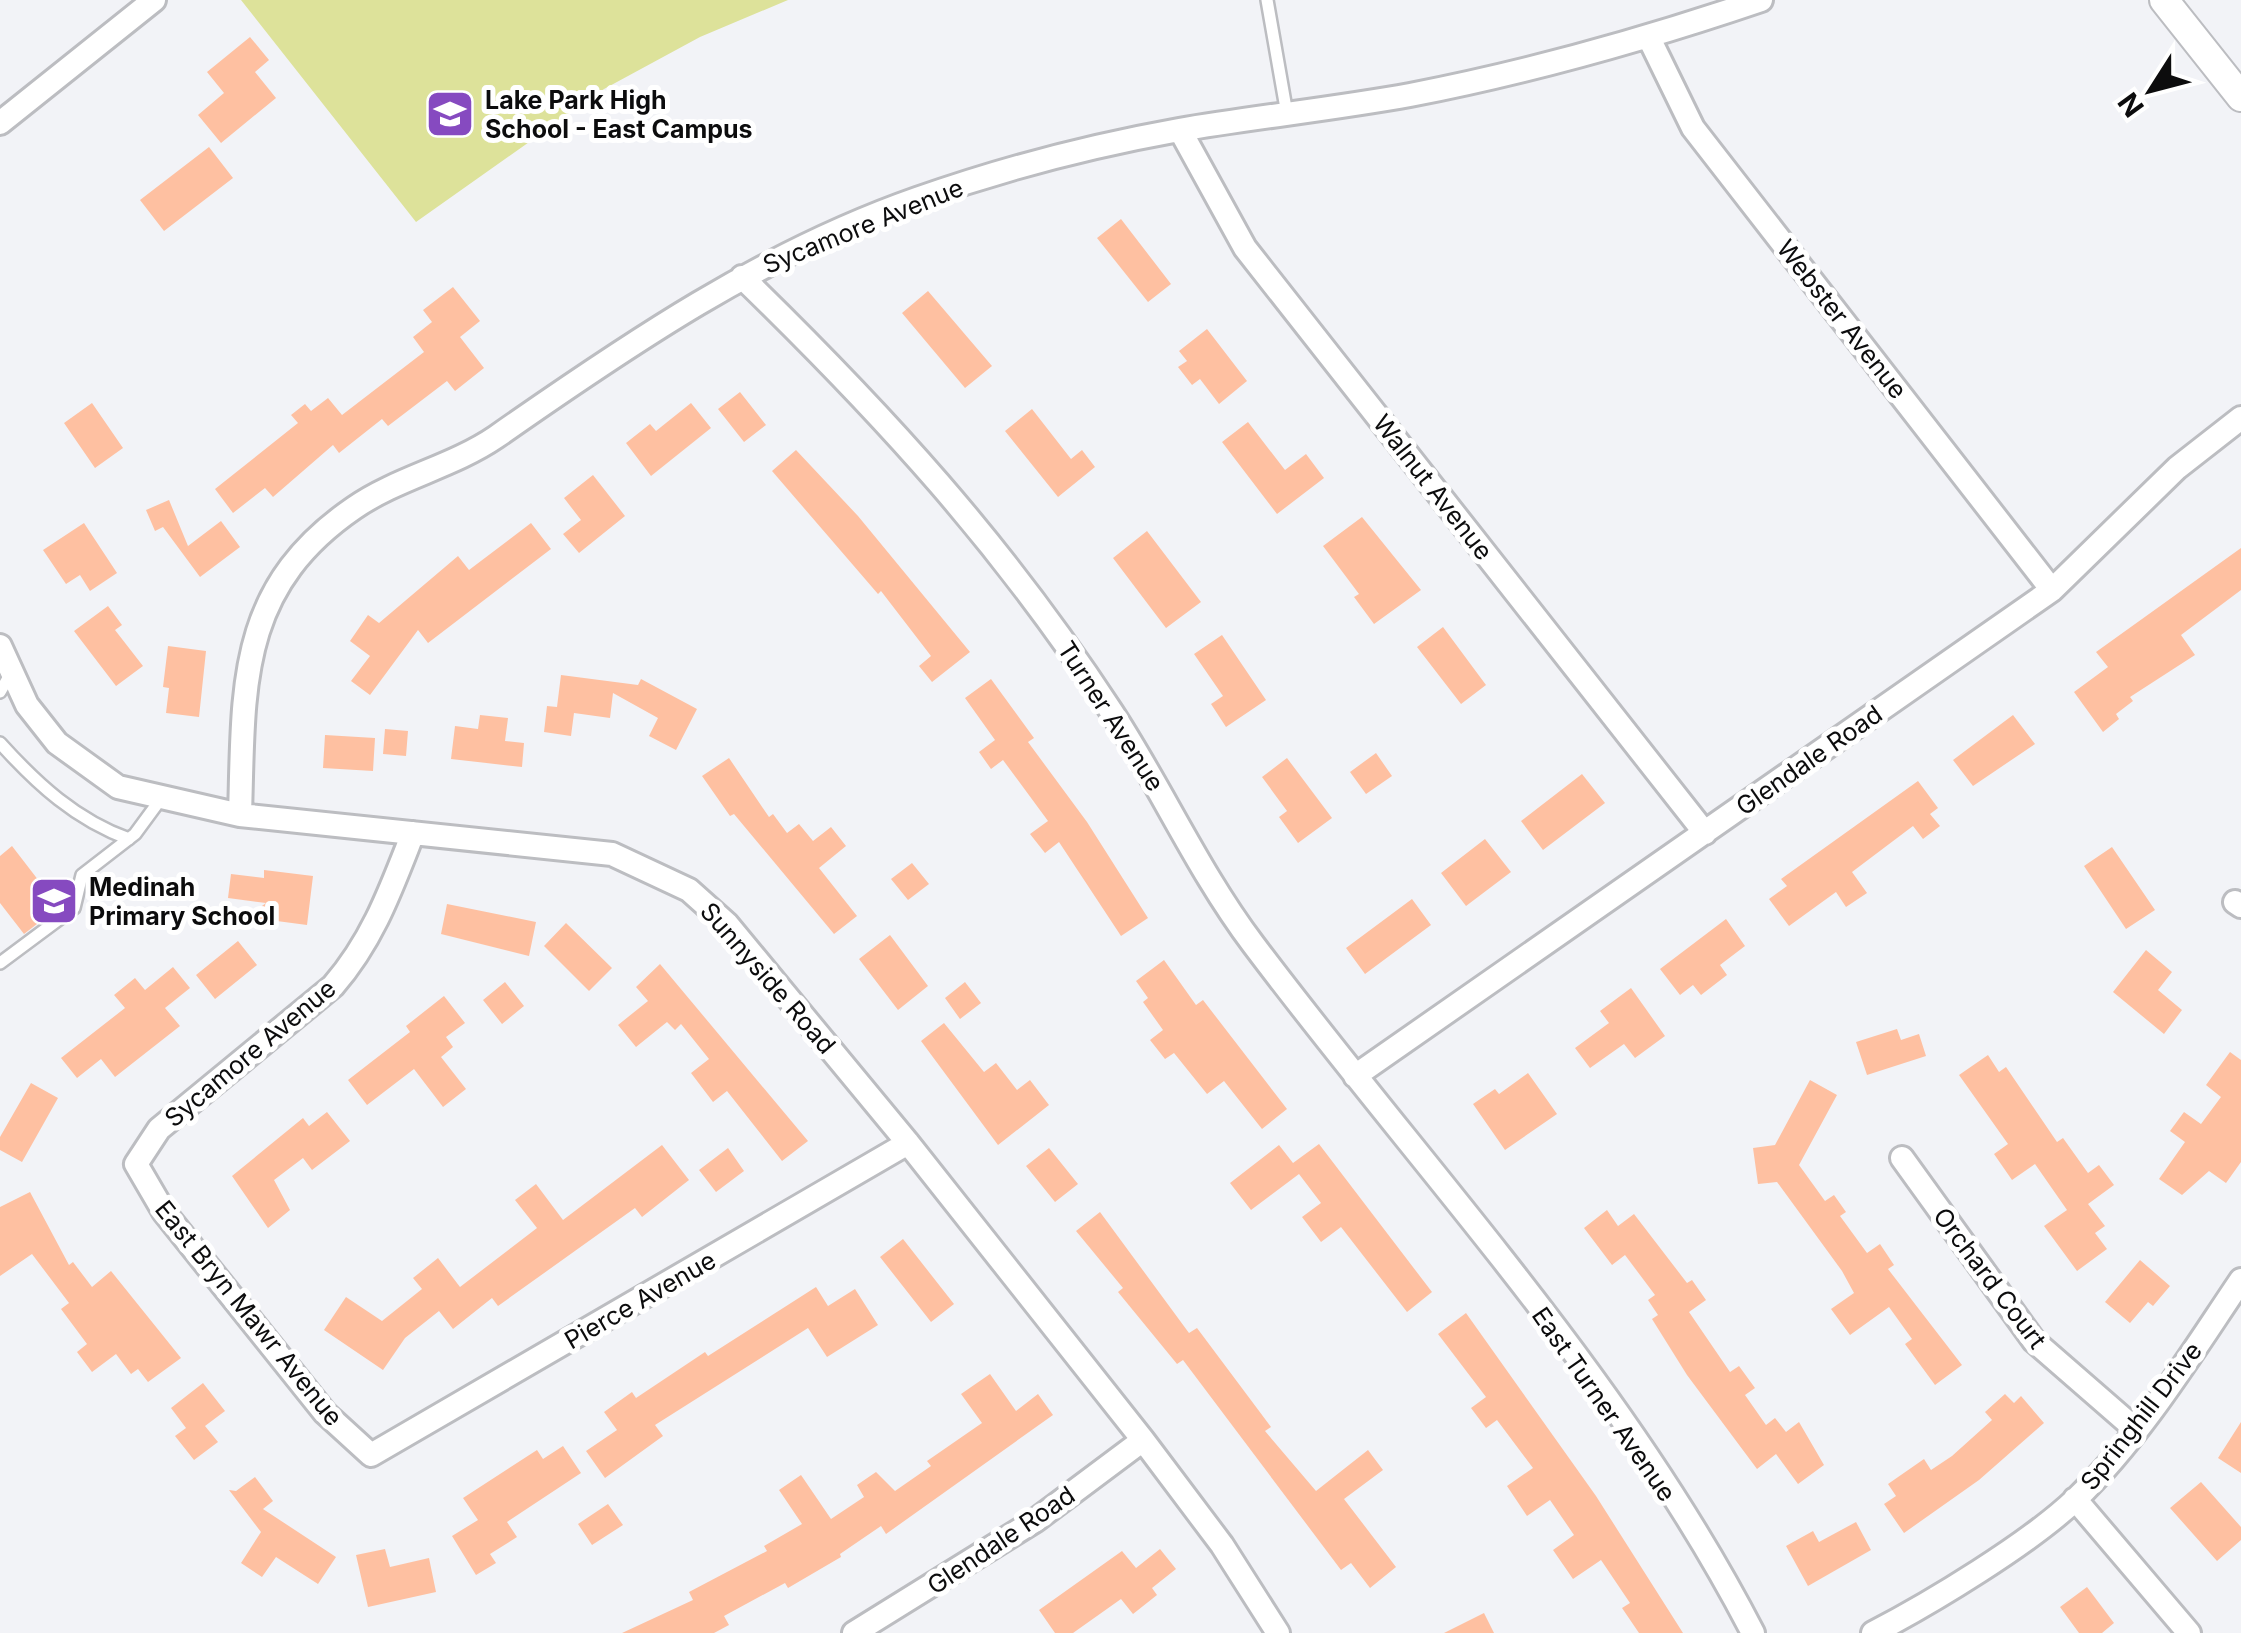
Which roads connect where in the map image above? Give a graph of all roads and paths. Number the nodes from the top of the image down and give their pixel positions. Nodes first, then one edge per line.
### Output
1 (154, 0) edge
2 (1268, 0) edge
3 (1761, 0) edge
4 (2164, 0) edge
5 (1648, 38) junction
6 (2241, 97) edge
7 (1287, 114) junction
8 (0, 123) edge
9 (1180, 130) junction
10 (742, 276) junction
11 (2241, 418) edge
12 (2052, 590) junction
13 (0, 646) edge
14 (6, 683) edge
15 (0, 742) edge
16 (160, 800) junction
17 (240, 815) junction
18 (413, 833) junction
19 (1704, 833) junction
20 (129, 839) junction
21 (0, 964) edge
22 (1356, 1076) junction
23 (908, 1142) junction
24 (1902, 1158) dead end
25 (136, 1164) joint
26 (1442, 1185) joint
27 (2241, 1280) edge
28 (2134, 1428) junction
29 (1143, 1440) junction
30 (370, 1455) joint
31 (2076, 1499) junction
32 (854, 1633) edge
33 (1278, 1633) edge
34 (1753, 1633) edge
35 (1873, 1633) edge
36 (2189, 1633) edge

1 - 8 street
2 - 7 lane
3 - 5 street, Sycamore Avenue
4 - 6 street
5 - 7 street, Sycamore Avenue
5 - 12 street, Webster Avenue
7 - 9 street, Sycamore Avenue
9 - 10 street, Sycamore Avenue
9 - 19 street, Walnut Avenue
10 - 17 street, Sycamore Avenue
10 - 22 street, Turner Avenue
11 - 12 street, Glendale Road
12 - 19 street, Glendale Road
13 - 14 street, Sunnyside Road
14 - 16 street, Sunnyside Road
15 - 20 lane
16 - 17 street, Sunnyside Road
16 - 20 lane
17 - 18 street, Sunnyside Road
18 - 23 street, Sunnyside Road
18 - 25 street, Sycamore Avenue
19 - 22 street, Glendale Road
20 - 21 lane
22 - 26 street, Turner Avenue
23 - 29 street, Sunnyside Road
23 - 30 street, Pierce Avenue
24 - 28 street, Orchard Court
25 - 30 street, East Bryn Mawr Avenue
26 - 34 street, East Turner Avenue
27 - 28 street, Springhill Drive
28 - 31 street, Springhill Drive
29 - 32 street, Glendale Road
29 - 33 street, Sunnyside Road
31 - 35 street, Springhill Drive
31 - 36 street

